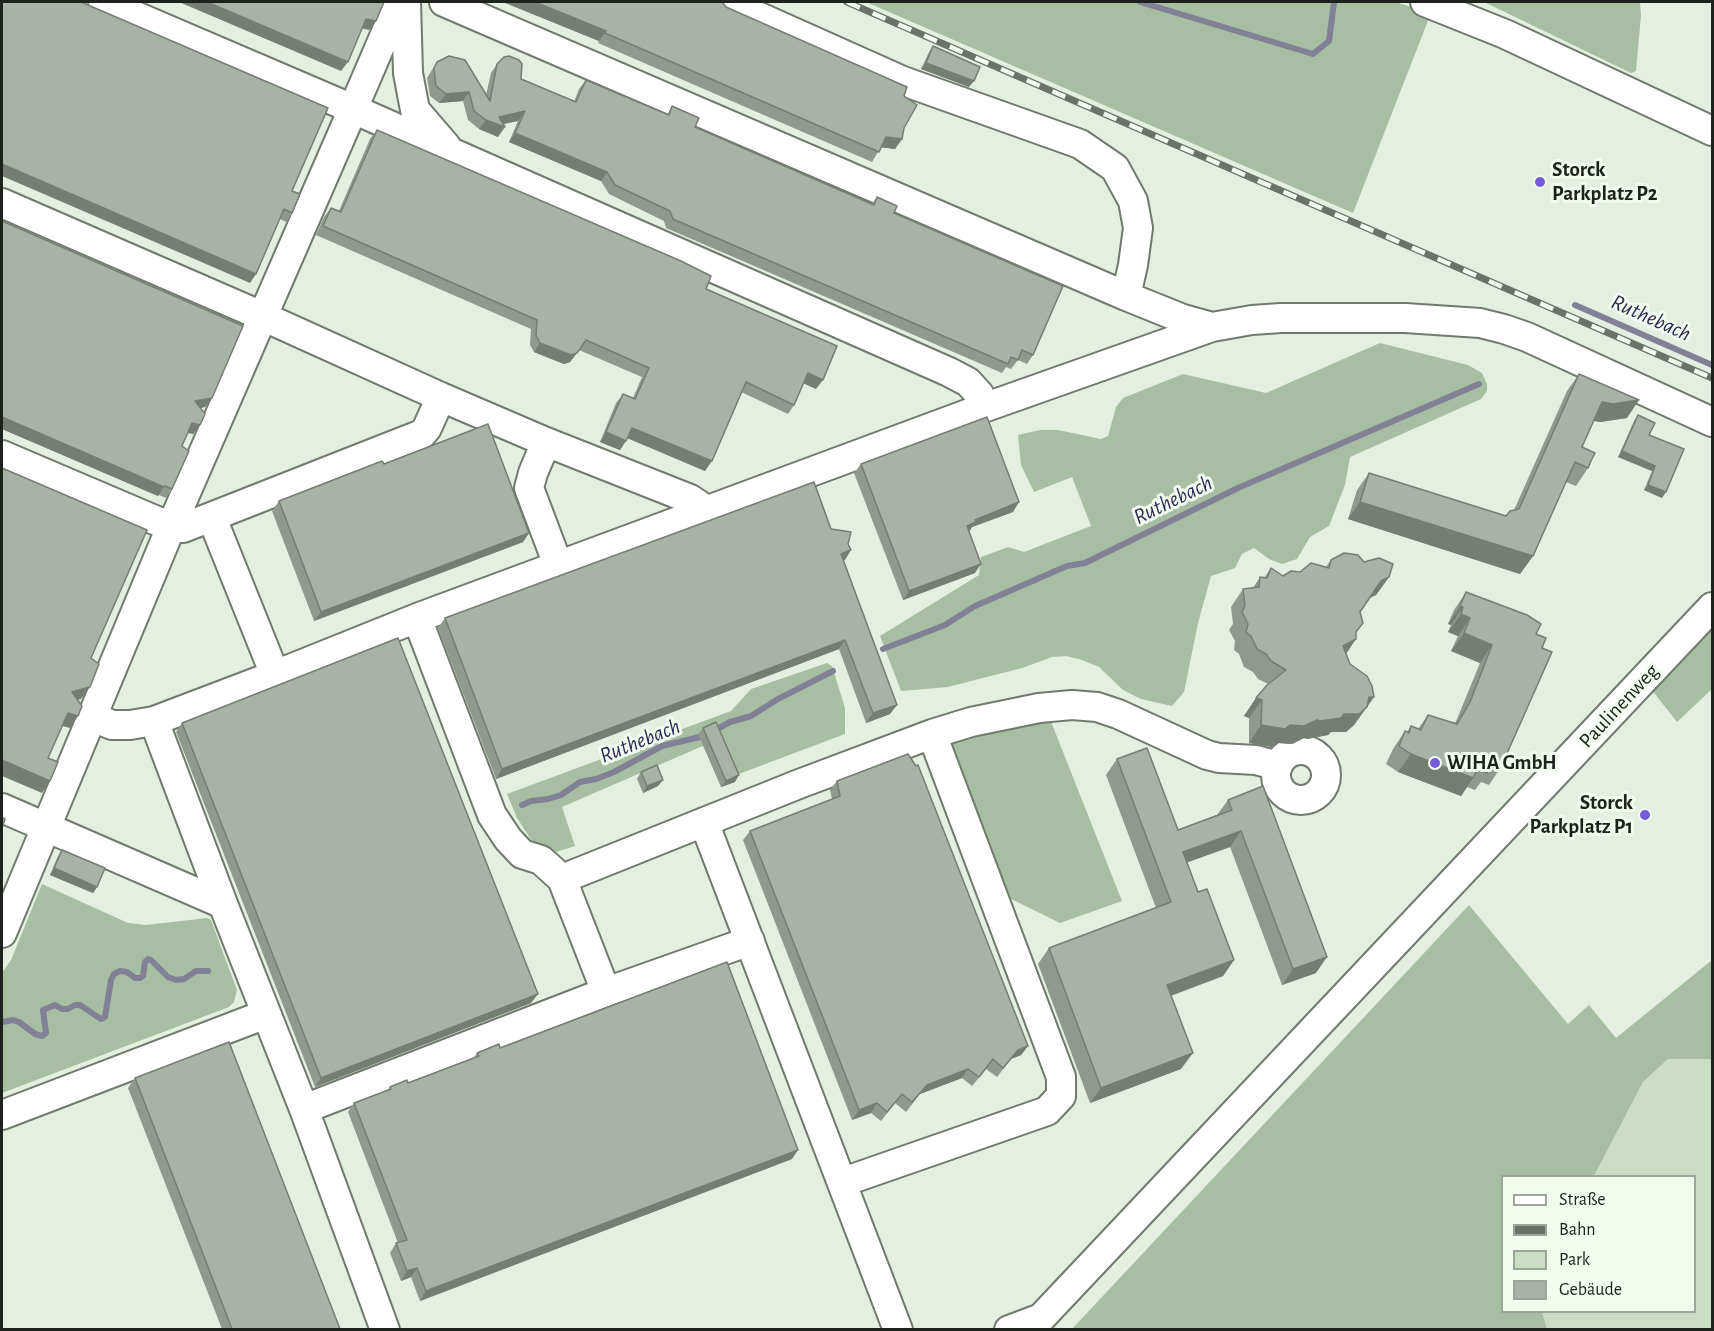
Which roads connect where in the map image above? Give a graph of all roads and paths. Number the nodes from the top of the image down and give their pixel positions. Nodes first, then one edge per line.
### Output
1 (103, 2) edge
2 (399, 2) edge
3 (406, 2) edge
4 (444, 2) edge
5 (726, 2) edge
6 (1425, 2) edge
7 (353, 109) junction
8 (1713, 131) edge
9 (450, 150) junction
10 (2, 203) edge
11 (1125, 296) junction
12 (262, 316) junction
13 (1212, 327) junction
14 (441, 397) junction
15 (986, 407) junction
16 (1713, 422) edge
17 (546, 442) junction
18 (2, 455) edge
19 (705, 513) junction
20 (212, 518) junction
21 (171, 527) junction
22 (558, 566) junction
23 (1713, 607) edge
24 (417, 618) junction
25 (275, 675) junction
26 (93, 717) junction
27 (154, 721) junction
28 (932, 735) junction
29 (1278, 766) dead end
30 (2, 808) edge
31 (705, 822) junction
32 (46, 828) junction
33 (562, 879) junction
34 (223, 904) junction
35 (2, 933) edge
36 (750, 941) junction
37 (606, 992) junction
38 (266, 1014) junction
39 (304, 1109) junction
40 (2, 1115) edge
41 (843, 1182) junction
42 (385, 1329) edge
43 (898, 1329) edge
44 (1009, 1329) edge

1 - 7 street
2 - 7 street
3 - 9 street
4 - 11 street
5 - 11 street
6 - 8 street
7 - 9 street
7 - 12 street
9 - 15 street
10 - 12 street
11 - 13 street
12 - 14 street
12 - 21 street
13 - 15 street
13 - 16 street
14 - 17 street
14 - 20 street
15 - 19 street
17 - 19 street
17 - 22 street
18 - 21 street
19 - 22 street
20 - 21 street
20 - 25 street
21 - 26 street
22 - 24 street
23 - 44 street, Paulinenweg
24 - 25 street
24 - 33 street
25 - 27 street
26 - 27 street
26 - 32 street
27 - 34 street
28 - 29 street
28 - 31 street
28 - 41 street
30 - 32 street
31 - 33 street
31 - 36 street
32 - 34 street
32 - 35 street
33 - 37 street
34 - 38 street
36 - 37 street
36 - 41 street
37 - 39 street
38 - 39 street
38 - 40 street
39 - 42 street
41 - 43 street

